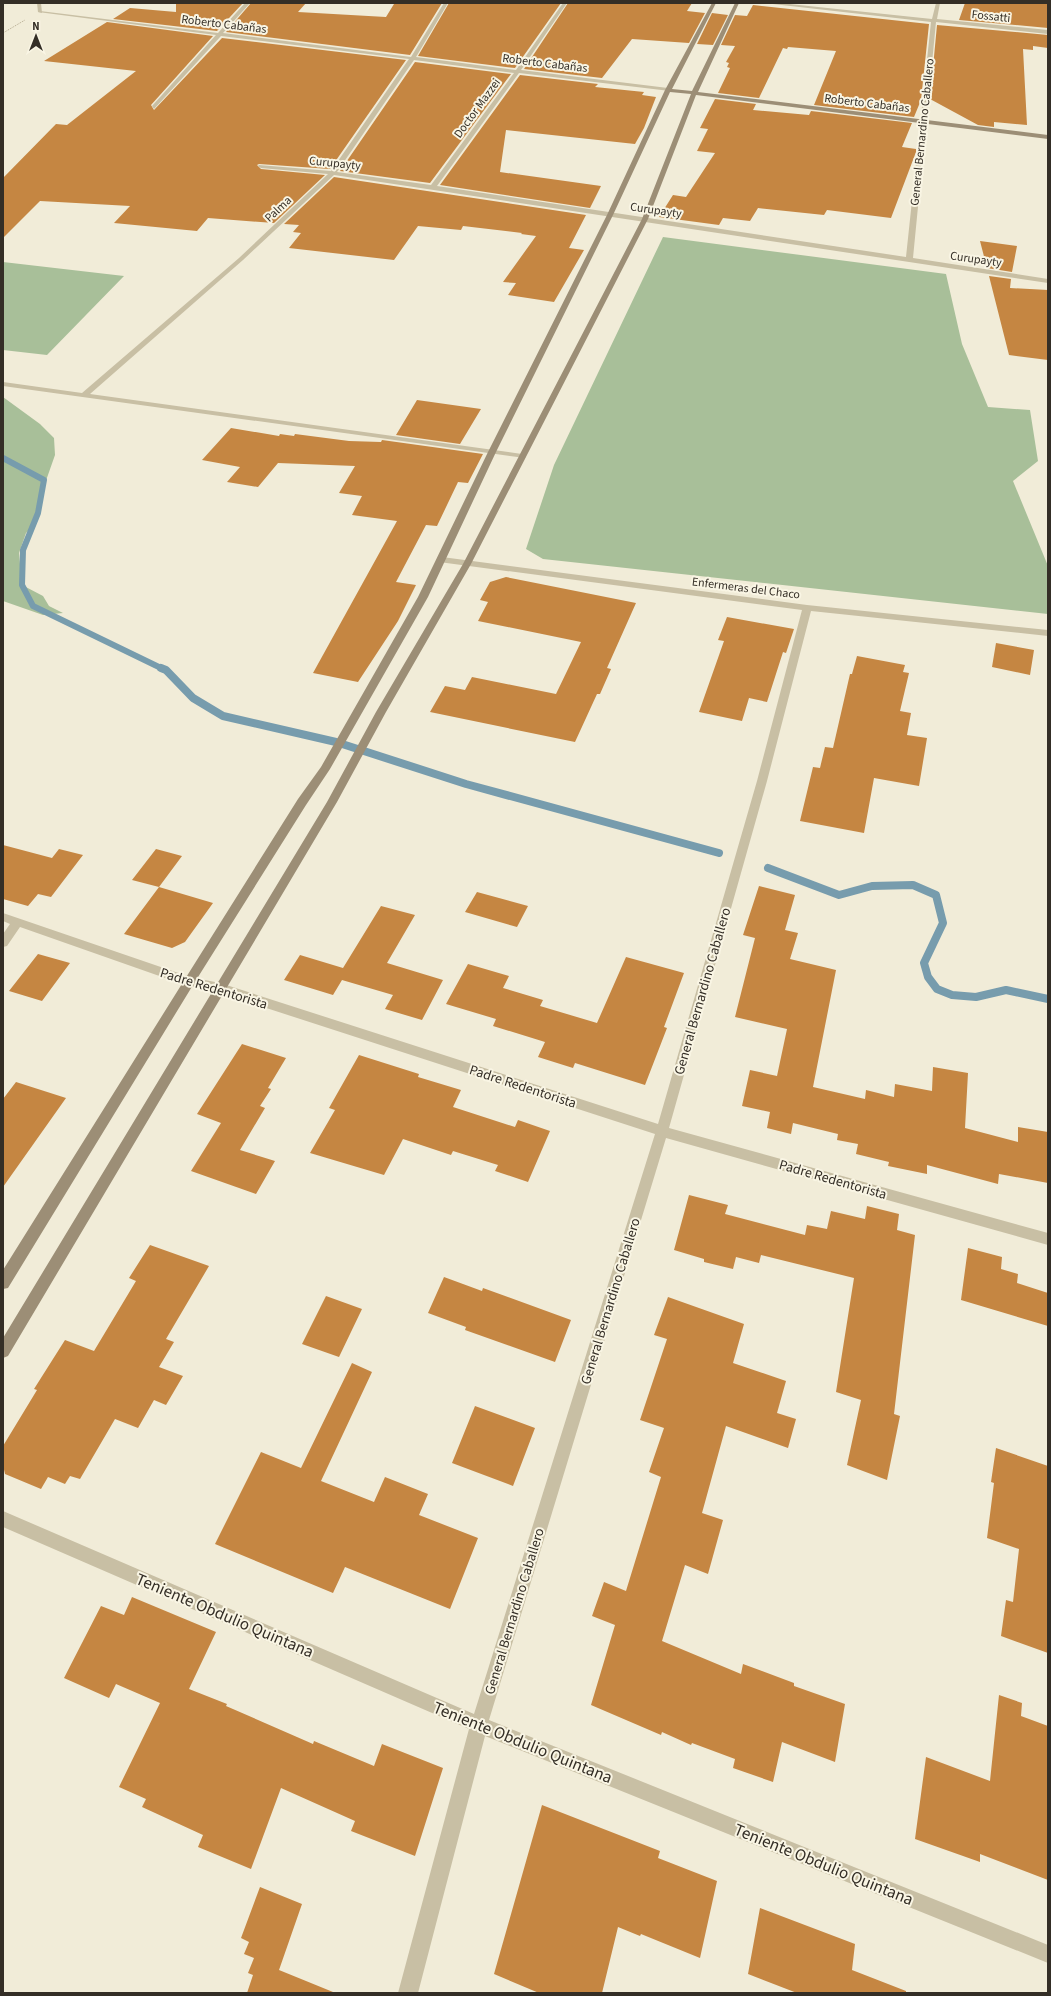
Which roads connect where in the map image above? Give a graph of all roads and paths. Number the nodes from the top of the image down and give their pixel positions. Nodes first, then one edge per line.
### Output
1 (39, 3) edge
2 (248, 3) edge
3 (446, 3) edge
4 (565, 3) edge
5 (714, 3) edge
6 (737, 3) edge
7 (766, 3) edge
8 (938, 3) edge
9 (40, 12) junction
10 (934, 20) junction
11 (1048, 32) edge
12 (3, 33) edge
13 (219, 34) junction
14 (413, 58) junction
15 (518, 71) junction
16 (668, 90) junction
17 (694, 93) junction
18 (154, 107) dead end
19 (923, 121) junction
20 (1048, 137) edge
21 (261, 166) dead end
22 (333, 172) junction
23 (433, 187) junction
24 (610, 215) junction
25 (645, 219) junction
26 (909, 261) junction
27 (1048, 281) edge
28 (3, 384) edge
29 (84, 395) junction
30 (492, 452) junction
31 (522, 456) junction
32 (442, 560) junction
33 (467, 564) junction
34 (807, 608) junction
35 (1048, 634) edge
36 (3, 917) edge
37 (18, 921) junction
38 (3, 944) edge
39 (189, 982) junction
40 (220, 988) junction
41 (662, 1131) junction
42 (1048, 1239) edge
43 (3, 1283) edge
44 (3, 1351) edge
45 (3, 1520) edge
46 (479, 1725) junction
47 (1048, 1954) edge
48 (408, 1993) edge

1 - 9 street
2 - 13 street
3 - 14 street, Palma
4 - 15 street, Doctor Mazzei
5 - 16 main road
6 - 17 main road
7 - 10 street, Fossatti
8 - 10 street, General Bernardino Caballero
9 - 12 path
9 - 13 street, Roberto Cabañas
10 - 11 street, Fossatti
10 - 19 street, General Bernardino Caballero
13 - 14 street, Roberto Cabañas
13 - 18 street
14 - 15 street, Roberto Cabañas
14 - 22 street, Palma
15 - 16 street, Roberto Cabañas
15 - 23 street, Doctor Mazzei
16 - 17 main road, Roberto Cabañas
16 - 24 main road
17 - 19 main road, Roberto Cabañas
17 - 25 main road
19 - 20 main road, Roberto Cabañas
19 - 26 street, General Bernardino Caballero
21 - 22 street, Curupayty
22 - 23 street, Curupayty
22 - 29 street, Palma
23 - 24 street, Curupayty
24 - 25 street, Curupayty
24 - 30 main road
25 - 26 street, Curupayty
25 - 31 main road
26 - 27 street, Curupayty
28 - 29 street
29 - 30 street
30 - 31 street
30 - 32 main road
31 - 33 main road
32 - 33 street, Enfermeras del Chaco
32 - 39 main road
33 - 34 street, Enfermeras del Chaco
33 - 40 main road
34 - 35 street, Enfermeras del Chaco
34 - 41 street, General Bernardino Caballero
36 - 37 street, Padre Redentorista
37 - 38 street
37 - 39 street, Padre Redentorista
39 - 40 street, Padre Redentorista
39 - 43 main road
40 - 41 street, Padre Redentorista
40 - 44 main road
41 - 42 street, Padre Redentorista
41 - 46 street, General Bernardino Caballero
45 - 46 street, Teniente Obdulio Quintana
46 - 47 street, Teniente Obdulio Quintana
46 - 48 street, General Bernardino Caballero

